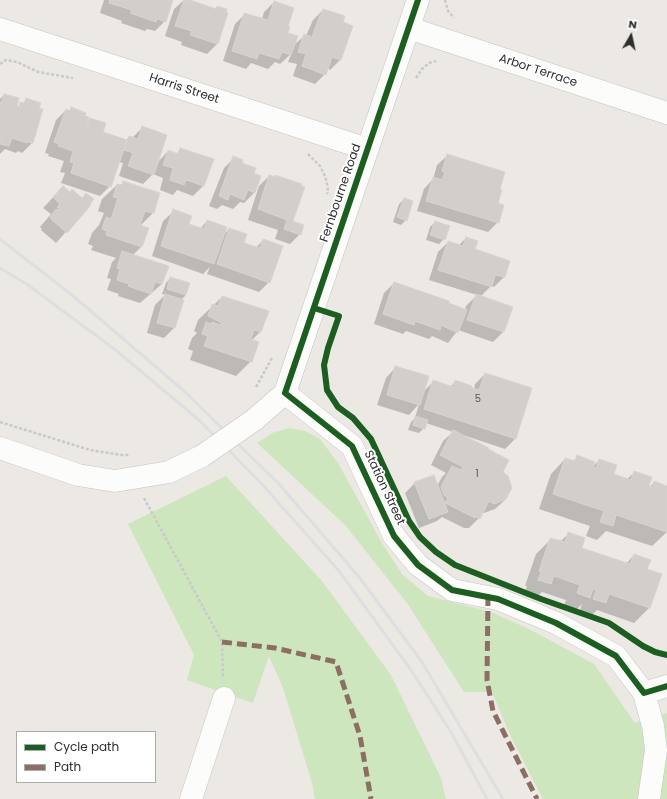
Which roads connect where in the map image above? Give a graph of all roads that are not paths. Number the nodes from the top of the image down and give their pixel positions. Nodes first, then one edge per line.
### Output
1 (418, 0) edge
2 (409, 28) junction
3 (0, 29) edge
4 (667, 113) edge
5 (367, 149) junction
6 (285, 393) junction
7 (0, 448) edge
8 (667, 686) edge
9 (644, 693) junction
10 (224, 698) road end
11 (191, 799) edge
12 (649, 799) edge

1 - 2 street, Fernbourne Road
2 - 4 street, Arbor Terrace
2 - 5 street, Fernbourne Road
3 - 5 street, Harris Street
5 - 6 street, Fernbourne Road
6 - 7 street, bridge
6 - 9 street, Station Street
8 - 9 street
9 - 12 street
10 - 11 street

